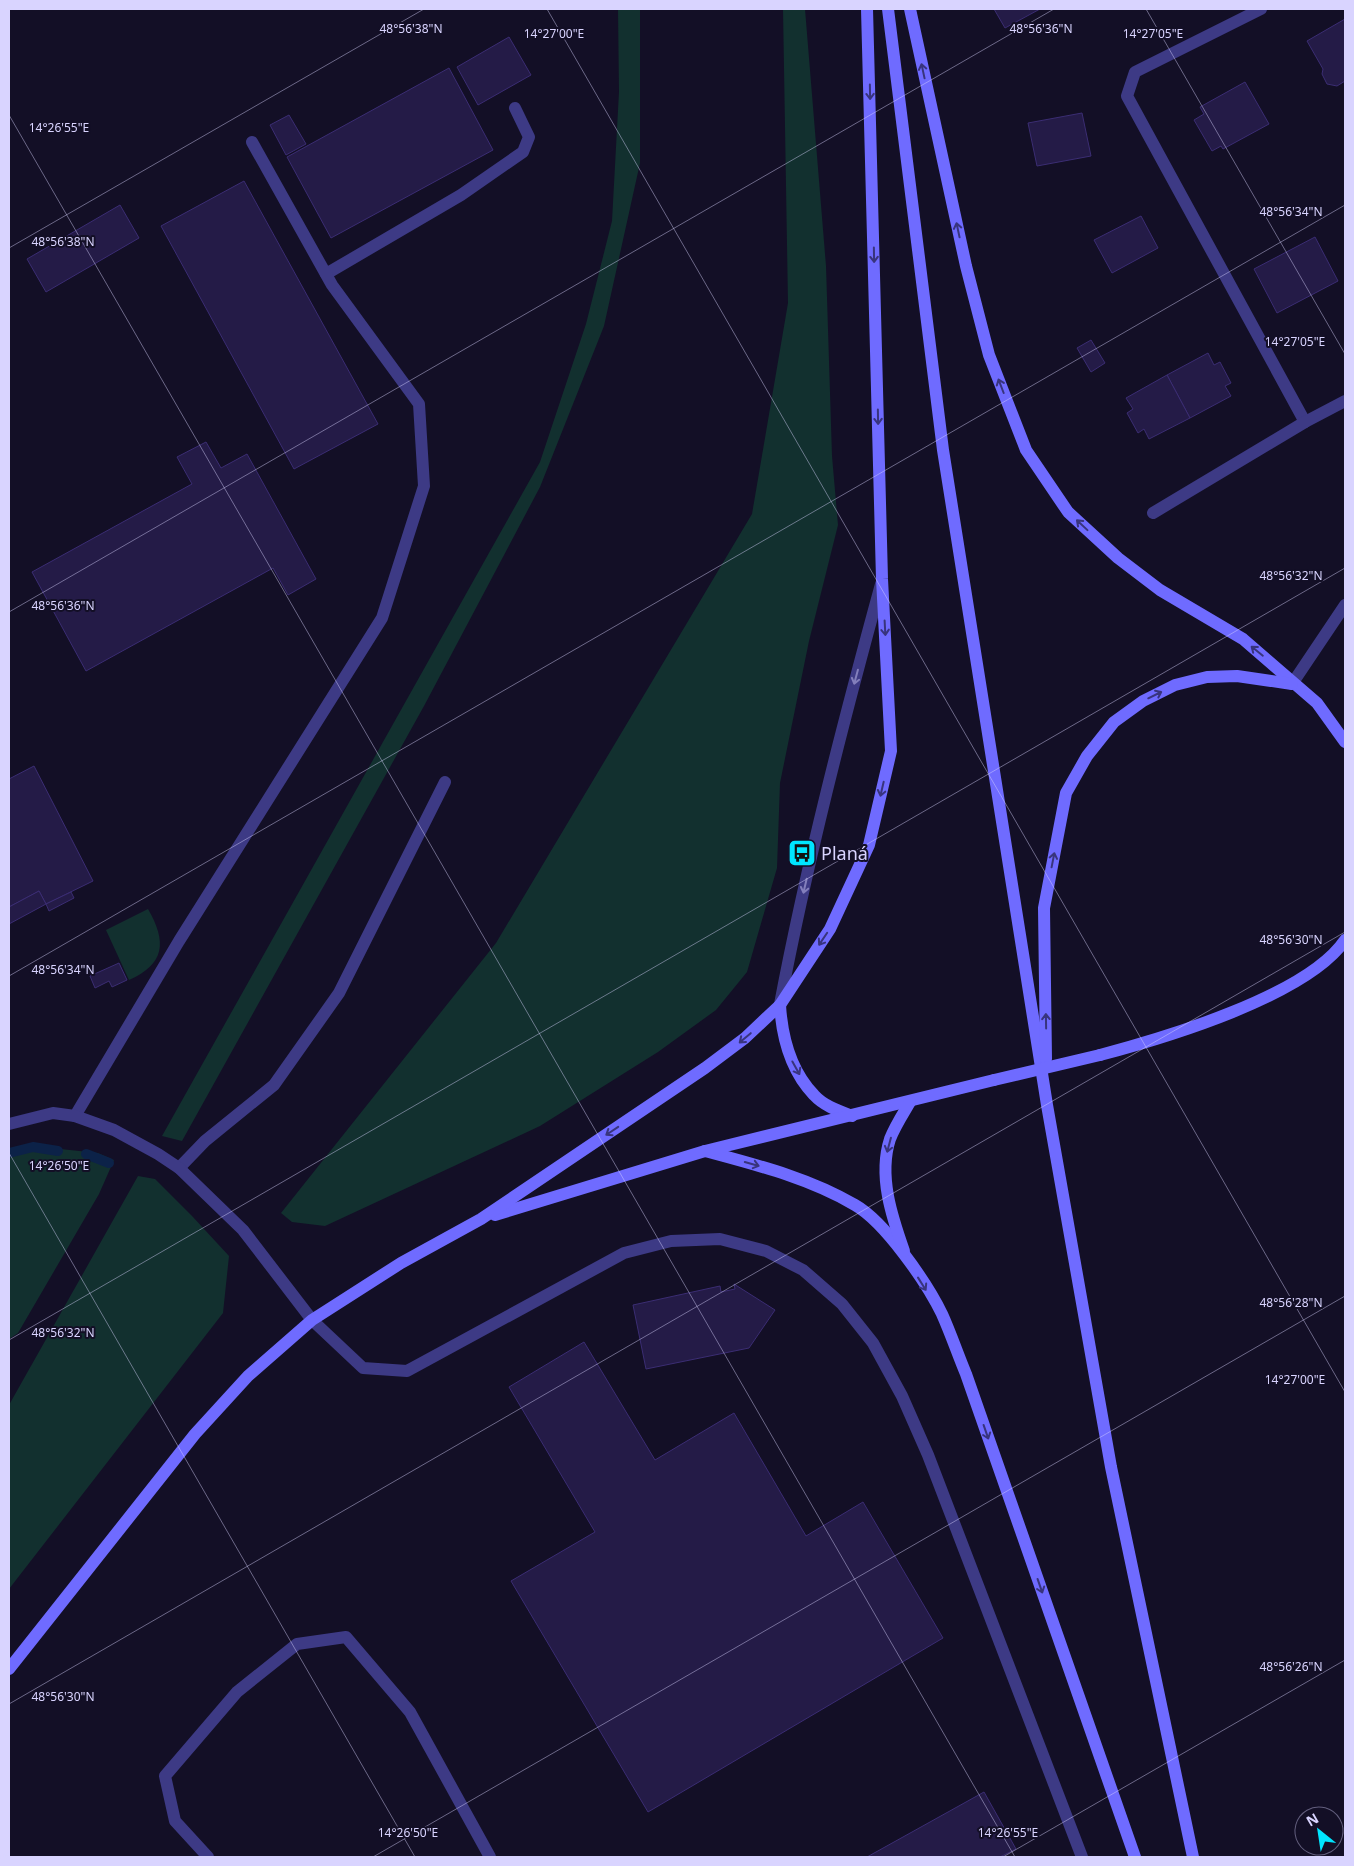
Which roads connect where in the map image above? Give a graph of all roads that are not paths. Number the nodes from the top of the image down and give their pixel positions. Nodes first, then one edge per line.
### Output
1 (868, 9) edge
2 (888, 9) edge
3 (910, 9) edge
4 (1261, 9) edge
5 (515, 108) dead end
6 (252, 142) dead end
7 (326, 274) junction
8 (1345, 401) edge
9 (1305, 422) junction
10 (1153, 513) dead end
11 (882, 579) junction
12 (1345, 605) edge
13 (1292, 684) junction
14 (1345, 742) edge
15 (445, 782) dead end
16 (1344, 943) edge
17 (780, 1005) junction
18 (910, 1102) junction
19 (1047, 1105) junction
20 (75, 1116) junction
21 (852, 1116) junction
22 (9, 1124) edge
23 (705, 1151) junction
24 (179, 1168) junction
25 (481, 1219) junction
26 (908, 1260) junction
27 (312, 1320) junction
28 (9, 1669) edge
29 (208, 1857) edge
30 (490, 1857) edge
31 (1082, 1857) edge
32 (1136, 1857) edge
33 (1193, 1857) edge

1 -> 11 main road
2 - 19 main road
13 -> 3 main road
4 - 9 street
5 - 7 street
6 - 7 street
7 - 20 street
8 - 9 street
9 - 10 street
11 -> 17 street
11 -> 17 main road
12 - 13 street
13 - 14 main road
19 -> 13 main road
15 - 24 street
16 - 18 main road, bridge
17 -> 21 main road
17 -> 25 main road
18 - 21 main road
18 -> 26 main road
19 - 33 main road
20 - 22 street
20 - 24 street
21 - 23 main road
23 - 25 main road
23 -> 26 main road
24 - 27 street
25 - 27 main road
26 -> 32 main road
27 - 28 main road
27 - 31 street
29 - 30 street

